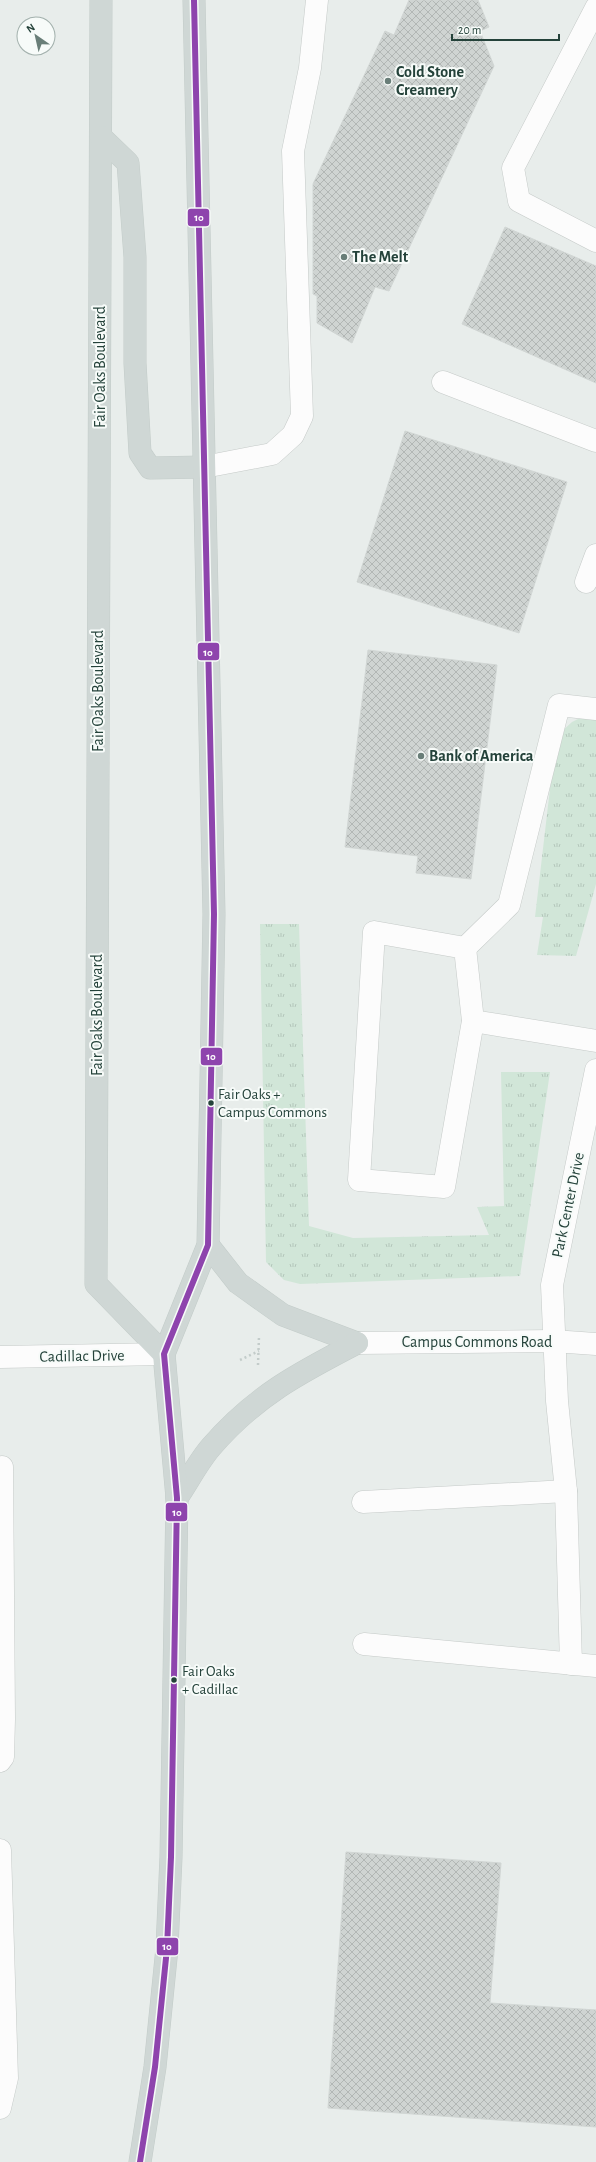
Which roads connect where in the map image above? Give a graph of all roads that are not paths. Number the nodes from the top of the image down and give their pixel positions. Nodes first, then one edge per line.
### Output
1 (101, 0) edge
2 (194, 0) edge
3 (317, 0) edge
4 (596, 8) edge
5 (101, 138) junction
6 (596, 241) edge
7 (443, 382) dead end
8 (596, 441) edge
9 (204, 467) junction
10 (596, 555) edge
11 (586, 582) dead end
12 (596, 709) edge
13 (465, 948) junction
14 (473, 1021) junction
15 (596, 1040) edge
16 (596, 1070) edge
17 (208, 1245) junction
18 (553, 1341) junction
19 (357, 1343) junction
20 (596, 1344) edge
21 (164, 1354) junction
22 (0, 1357) edge
23 (2, 1468) dead end
24 (566, 1491) junction
25 (177, 1498) junction
26 (363, 1502) dead end
27 (364, 1644) dead end
28 (571, 1664) junction
29 (596, 1666) edge
30 (0, 1761) edge
31 (0, 1850) edge
32 (0, 2108) edge
33 (140, 2162) edge

1 - 5 main road, Fair Oaks Boulevard
2 - 9 main road
3 - 9 street
4 - 6 street
5 - 9 main road
5 - 21 main road, Fair Oaks Boulevard
7 - 8 street
9 - 17 main road
10 - 11 street
12 - 13 street
13 - 14 street
13 - 14 street
14 - 15 street
16 - 18 street, Park Center Drive
17 - 19 main road
17 - 21 main road
18 - 19 street, Campus Commons Road
18 - 20 street, Campus Commons Road
18 - 24 street, Park Center Drive
19 - 25 main road
21 - 22 street, Cadillac Drive
21 - 25 main road
23 - 30 street
24 - 26 street
24 - 28 street, Park Center Drive
25 - 33 main road
27 - 28 street
28 - 29 street
31 - 32 street

